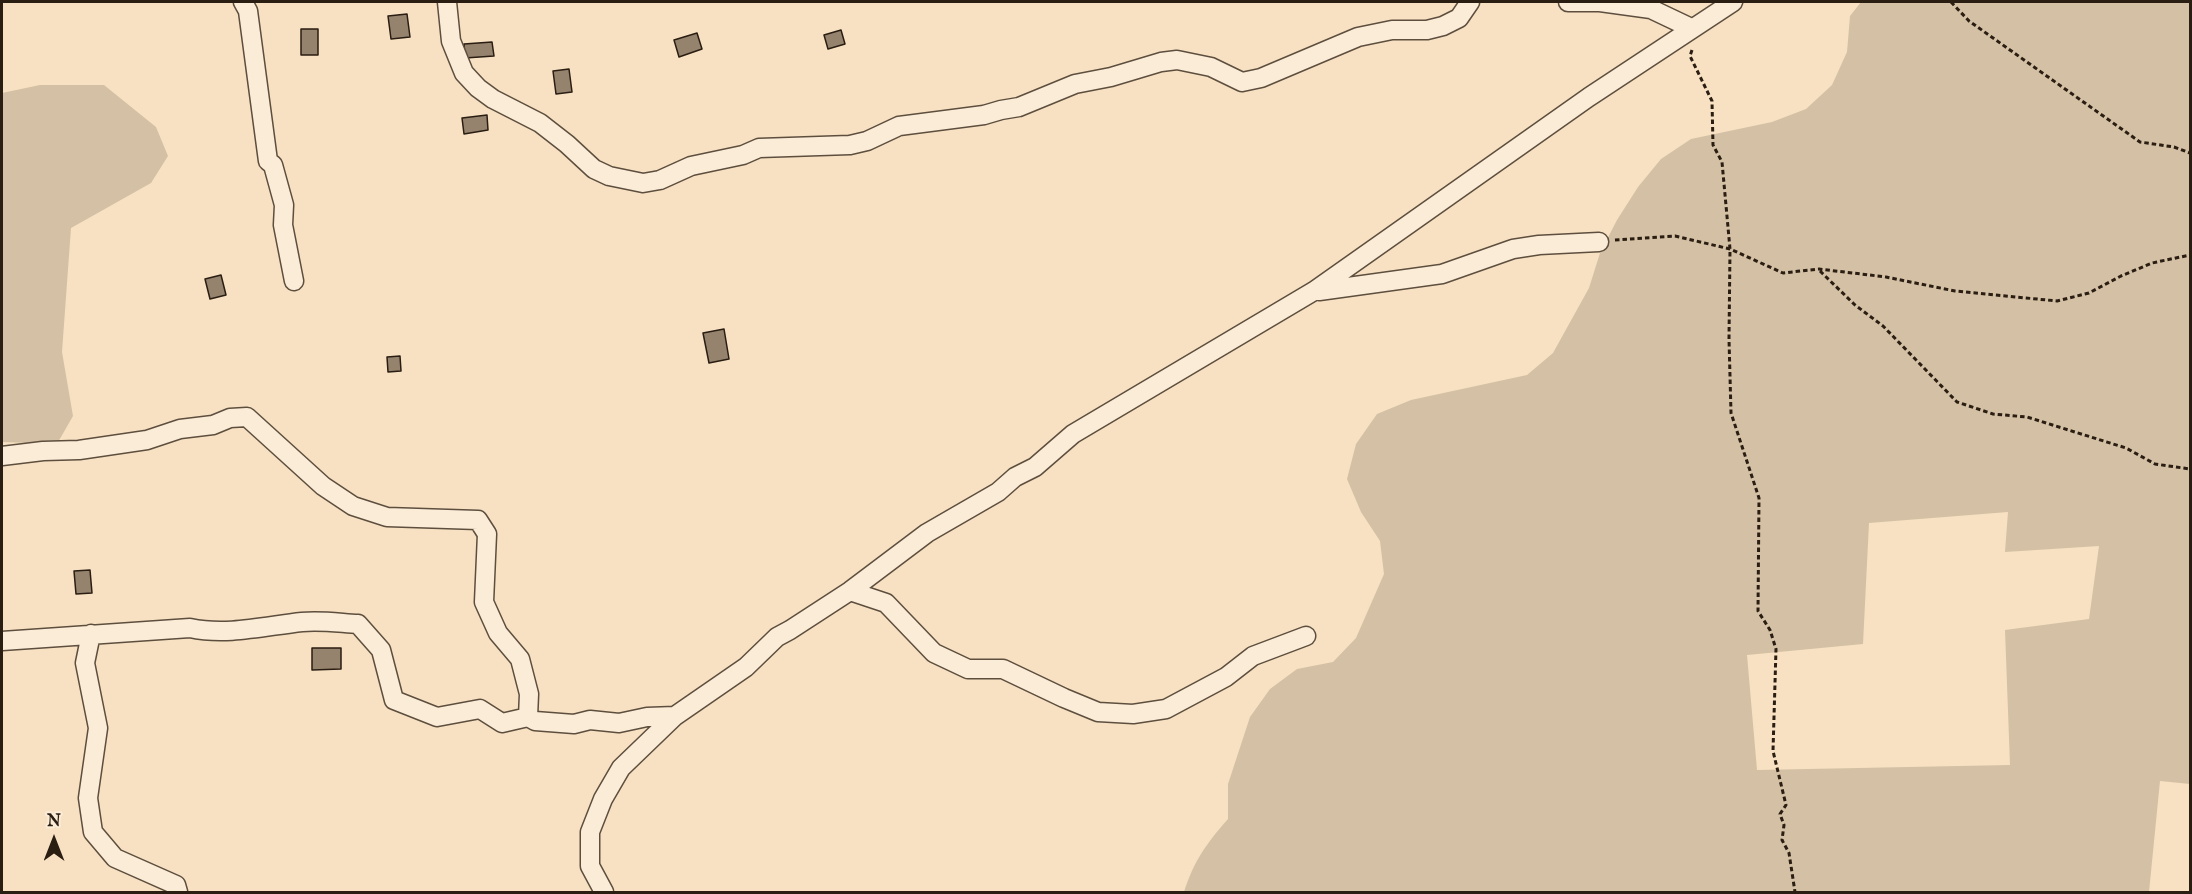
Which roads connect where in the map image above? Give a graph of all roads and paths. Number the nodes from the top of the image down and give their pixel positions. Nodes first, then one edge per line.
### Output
1 (243, 2) edge
2 (447, 2) edge
3 (1470, 2) edge
4 (1568, 2) edge
5 (1733, 2) edge
6 (1951, 2) edge
7 (1691, 28) junction
8 (2190, 153) edge
9 (1599, 242) joint
10 (1730, 249) junction
11 (2190, 255) edge
12 (1819, 270) junction
13 (294, 281) dead end
14 (1314, 291) junction
15 (2, 456) edge
16 (2190, 469) edge
17 (850, 591) junction
18 (91, 634) junction
19 (1306, 636) dead end
20 (2, 641) edge
21 (675, 716) junction
22 (528, 717) junction
23 (178, 892) edge
24 (604, 892) edge
25 (1795, 892) edge

1 - 13 street
2 - 3 street
4 - 7 street
5 - 7 street
6 - 8 path
7 - 10 path
7 - 14 street
9 - 10 path
9 - 14 street
10 - 12 path
10 - 25 path
11 - 12 path
12 - 16 path
14 - 17 street
15 - 22 street
17 - 19 street
17 - 21 street
18 - 20 street
18 - 22 street
18 - 23 street
21 - 22 street
21 - 24 street

